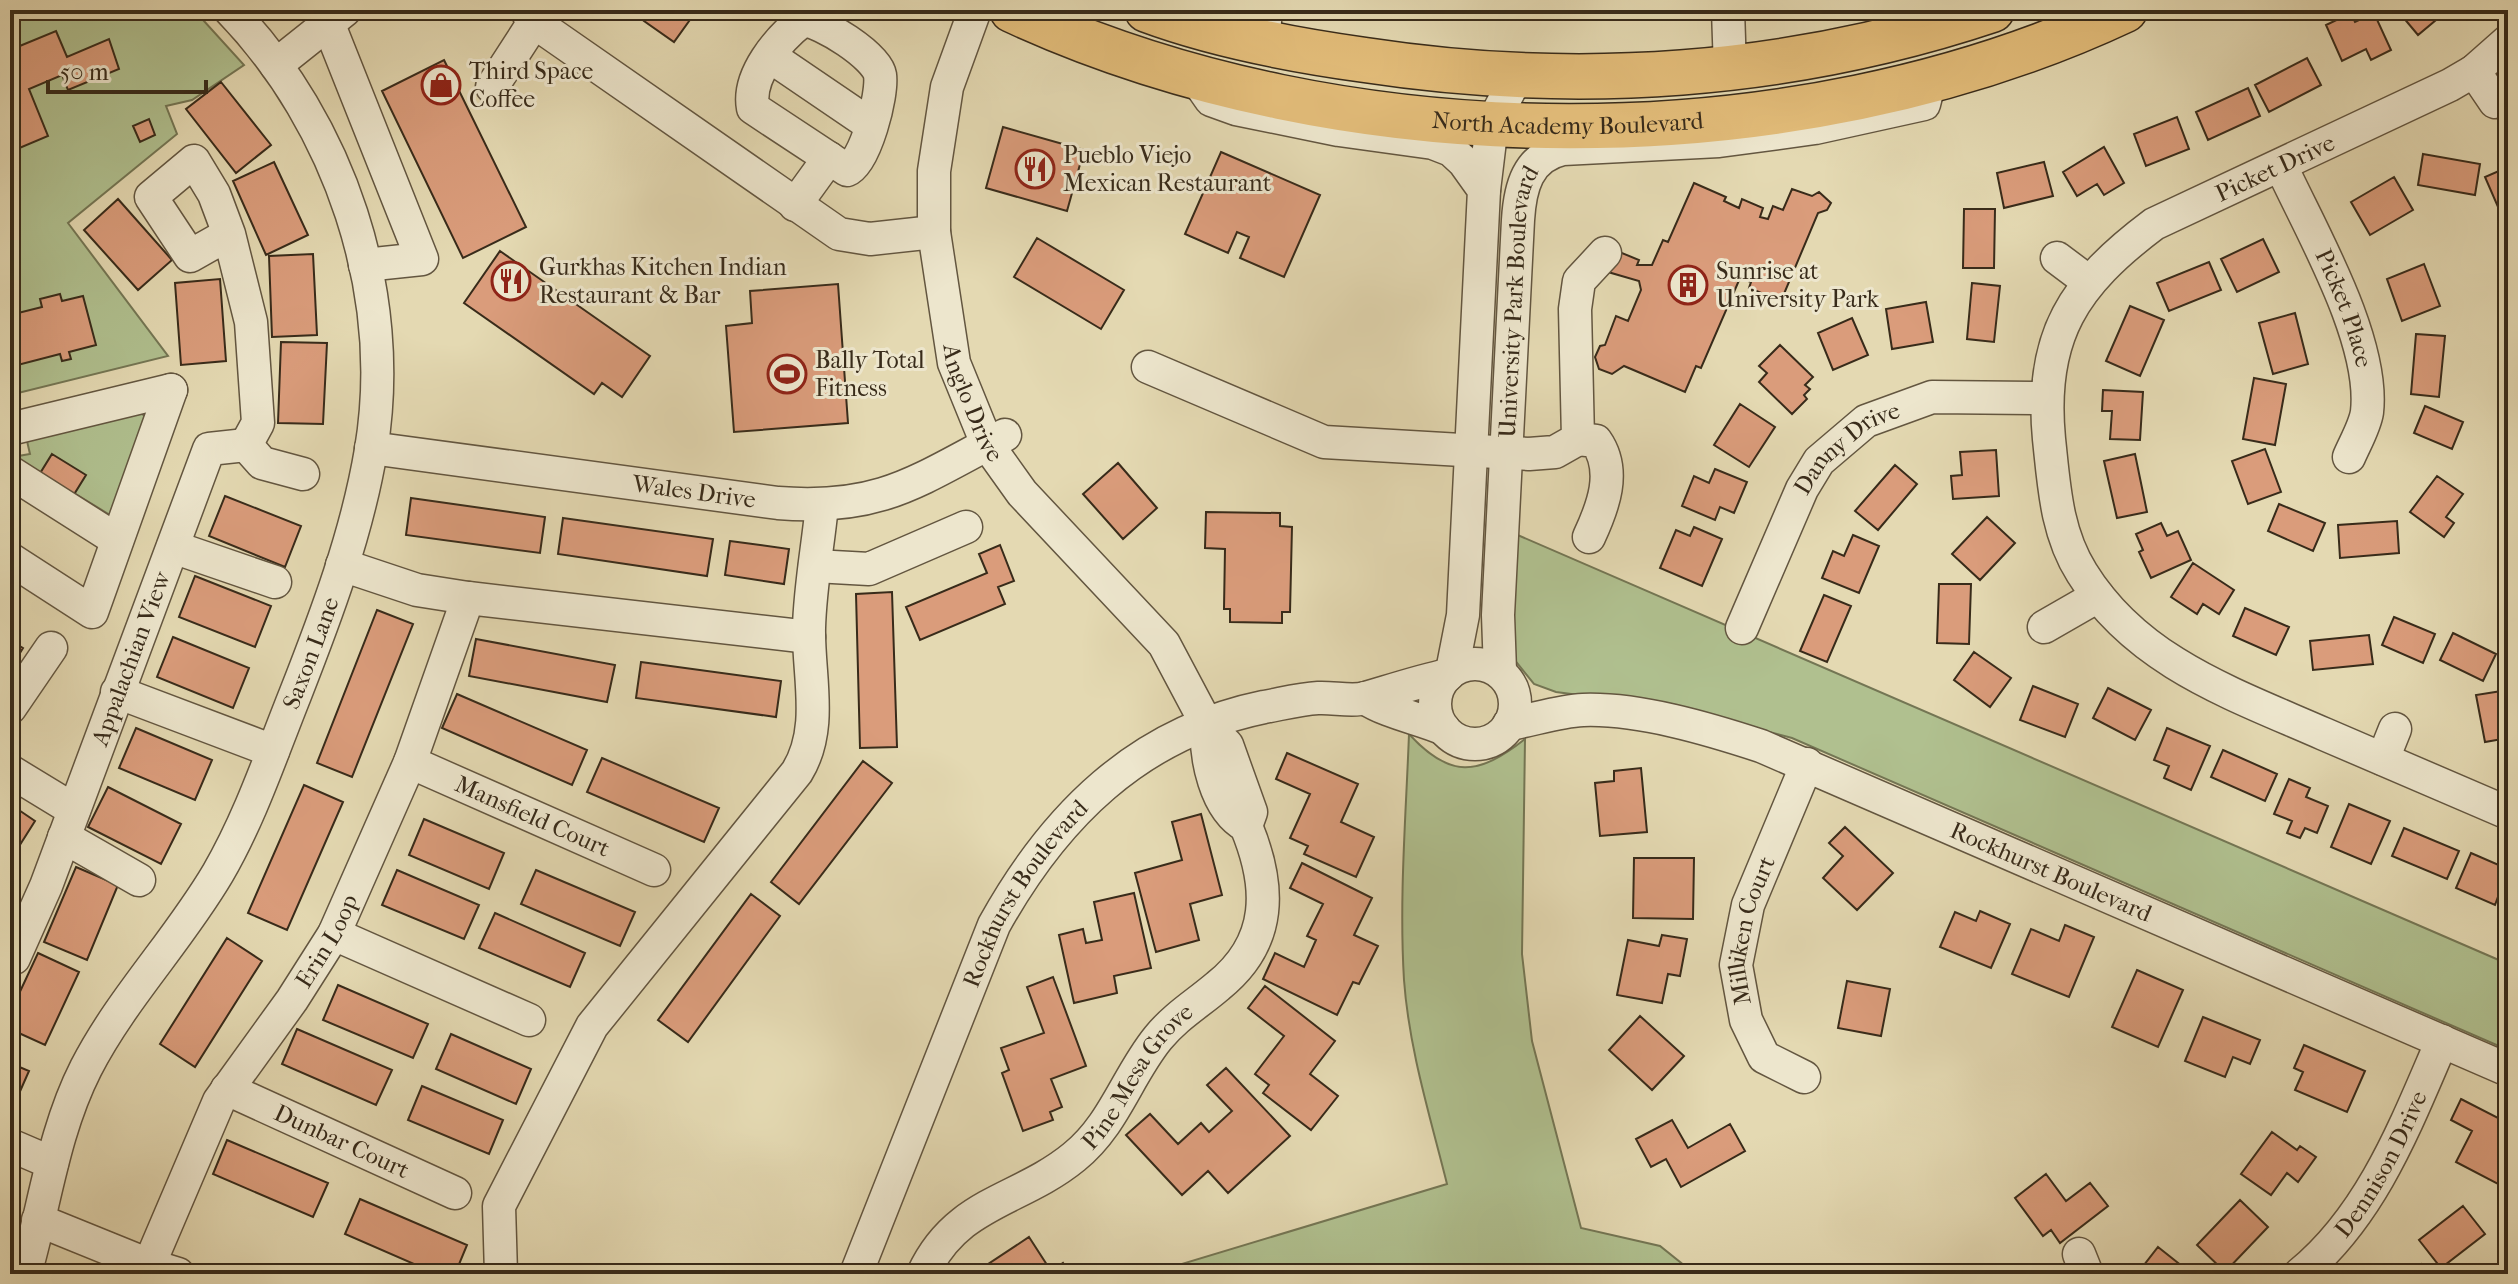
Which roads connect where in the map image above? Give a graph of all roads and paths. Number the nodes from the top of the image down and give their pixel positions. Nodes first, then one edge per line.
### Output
1 (230, 10) edge
2 (975, 10) edge
3 (1012, 10) edge
4 (1070, 10) edge
5 (1147, 10) edge
6 (1728, 10) edge
7 (1992, 10) edge
8 (2125, 10) edge
9 (530, 14) edge
10 (333, 15) edge
11 (1265, 26) edge
12 (2508, 41) edge
13 (771, 57) junction
14 (276, 65) junction
15 (1730, 69) junction
16 (2474, 71) junction
17 (1193, 74) junction
18 (1517, 76) junction
19 (1930, 80) junction
20 (492, 87) dead end
21 (2495, 102) dead end
22 (1492, 124) junction
23 (871, 125) junction
24 (829, 158) junction
25 (2281, 166) junction
26 (1484, 190) junction
27 (795, 205) junction
28 (934, 232) junction
29 (229, 234) dead end
30 (1605, 253) dead end
31 (2057, 258) dead end
32 (365, 265) junction
33 (2089, 282) junction
34 (1148, 367) dead end
35 (2045, 398) junction
36 (10, 429) edge
37 (1578, 439) junction
38 (996, 440) junction
39 (246, 445) junction
40 (371, 448) junction
41 (1471, 451) junction
42 (1507, 453) junction
43 (2349, 457) dead end
44 (10, 472) edge
45 (303, 474) dead end
46 (822, 505) junction
47 (966, 527) dead end
48 (1589, 537) dead end
49 (117, 540) junction
50 (173, 547) junction
51 (10, 559) edge
52 (342, 565) junction
53 (815, 566) junction
54 (275, 582) dead end
55 (2098, 596) junction
56 (468, 598) junction
57 (2044, 627) dead end
58 (1742, 628) dead end
59 (809, 637) junction
60 (51, 648) dead end
61 (1450, 673) junction
62 (1504, 676) junction
63 (117, 692) junction
64 (1365, 698) junction
65 (10, 708) edge
66 (1583, 710) junction
67 (1509, 724) junction
68 (1207, 725) junction
69 (1444, 729) junction
70 (2395, 729) dead end
71 (273, 751) junction
72 (2383, 759) junction
73 (410, 762) junction
74 (1807, 764) junction
75 (10, 771) edge
76 (2508, 813) edge
77 (69, 824) junction
78 (654, 870) dead end
79 (139, 880) dead end
80 (334, 934) junction
81 (10, 956) edge
82 (529, 1020) dead end
83 (2442, 1041) junction
84 (2508, 1070) edge
85 (1804, 1077) dead end
86 (227, 1089) junction
87 (10, 1145) edge
88 (52, 1163) junction
89 (455, 1193) dead end
90 (38, 1220) junction
91 (163, 1269) edge
92 (25, 1274) edge
93 (501, 1274) edge
94 (856, 1274) edge
95 (923, 1274) edge
96 (2300, 1274) edge

1 - 14 street, Saxon Lane
2 - 28 street, Anglo Drive
3 - 17 highway, North Academy Boulevard
4 - 11 highway
5 - 11 highway, North Academy Boulevard
6 - 15 street
7 - 15 highway, North Academy Boulevard
8 - 19 highway, North Academy Boulevard
9 - 20 street
9 - 27 street
10 - 14 street
10 - 32 street
11 - 18 highway, North Academy Boulevard
12 - 16 street, Picket Drive
13 - 23 street
13 - 23 street
13 - 24 street
14 - 32 street, Saxon Lane
15 - 18 highway, North Academy Boulevard
16 - 21 street
16 - 25 street, Picket Drive
17 - 22 highway, North Academy Boulevard
17 - 26 street
18 - 22 street, University Park Boulevard
19 - 22 highway, North Academy Boulevard
19 - 42 street, University Park Boulevard
22 - 26 street, University Park Boulevard
23 - 24 street
24 - 27 street
25 - 33 street, Picket Drive
25 - 43 street, Picket Place
26 - 41 street, University Park Boulevard
27 - 28 street
28 - 38 street, Anglo Drive
29 - 39 street
30 - 37 street
31 - 33 street
32 - 40 street, Saxon Lane
33 - 35 street, Picket Drive
34 - 41 street
35 - 55 street, Picket Drive
35 - 58 street, Danny Drive
36 - 49 street
37 - 42 street
37 - 48 street
38 - 46 street, Wales Drive
38 - 68 street, Anglo Drive
39 - 45 street
39 - 50 street, Appalachian View
40 - 46 street, Wales Drive
40 - 52 street, Saxon Lane
41 - 42 street
41 - 61 street, University Park Boulevard
42 - 62 street, University Park Boulevard
44 - 49 street
46 - 53 street
47 - 53 street
49 - 51 street
50 - 54 street
50 - 63 street, Appalachian View
52 - 56 street
52 - 71 street, Saxon Lane
53 - 59 street
55 - 57 street
55 - 72 street, Picket Drive
56 - 59 street
56 - 73 street, Erin Loop
59 - 93 street
60 - 65 street
61 - 62 street
61 - 64 street, Rockhurst Boulevard
61 - 69 street
62 - 66 street, Rockhurst Boulevard
62 - 67 street
63 - 71 street
63 - 77 street, Appalachian View
64 - 68 street, Rockhurst Boulevard
64 - 69 street, Rockhurst Boulevard
66 - 67 street, Rockhurst Boulevard
66 - 74 street, Rockhurst Boulevard
67 - 69 street
68 - 94 street, Rockhurst Boulevard
68 - 95 street, Pine Mesa Grove
70 - 72 street
71 - 88 street, Saxon Lane
72 - 76 street, Picket Drive
73 - 78 street, Mansfield Court
73 - 80 street, Erin Loop
74 - 83 street, Rockhurst Boulevard
74 - 85 street, Milliken Court
75 - 77 street
77 - 79 street
77 - 81 street, Appalachian View
80 - 82 street
80 - 86 street, Erin Loop
83 - 84 street, Rockhurst Boulevard
83 - 96 street, Dennison Drive
86 - 89 street, Dunbar Court
86 - 91 street, Erin Loop
87 - 88 street
88 - 90 street, Saxon Lane
90 - 91 street, Erin Loop
90 - 92 street, Saxon Lane

